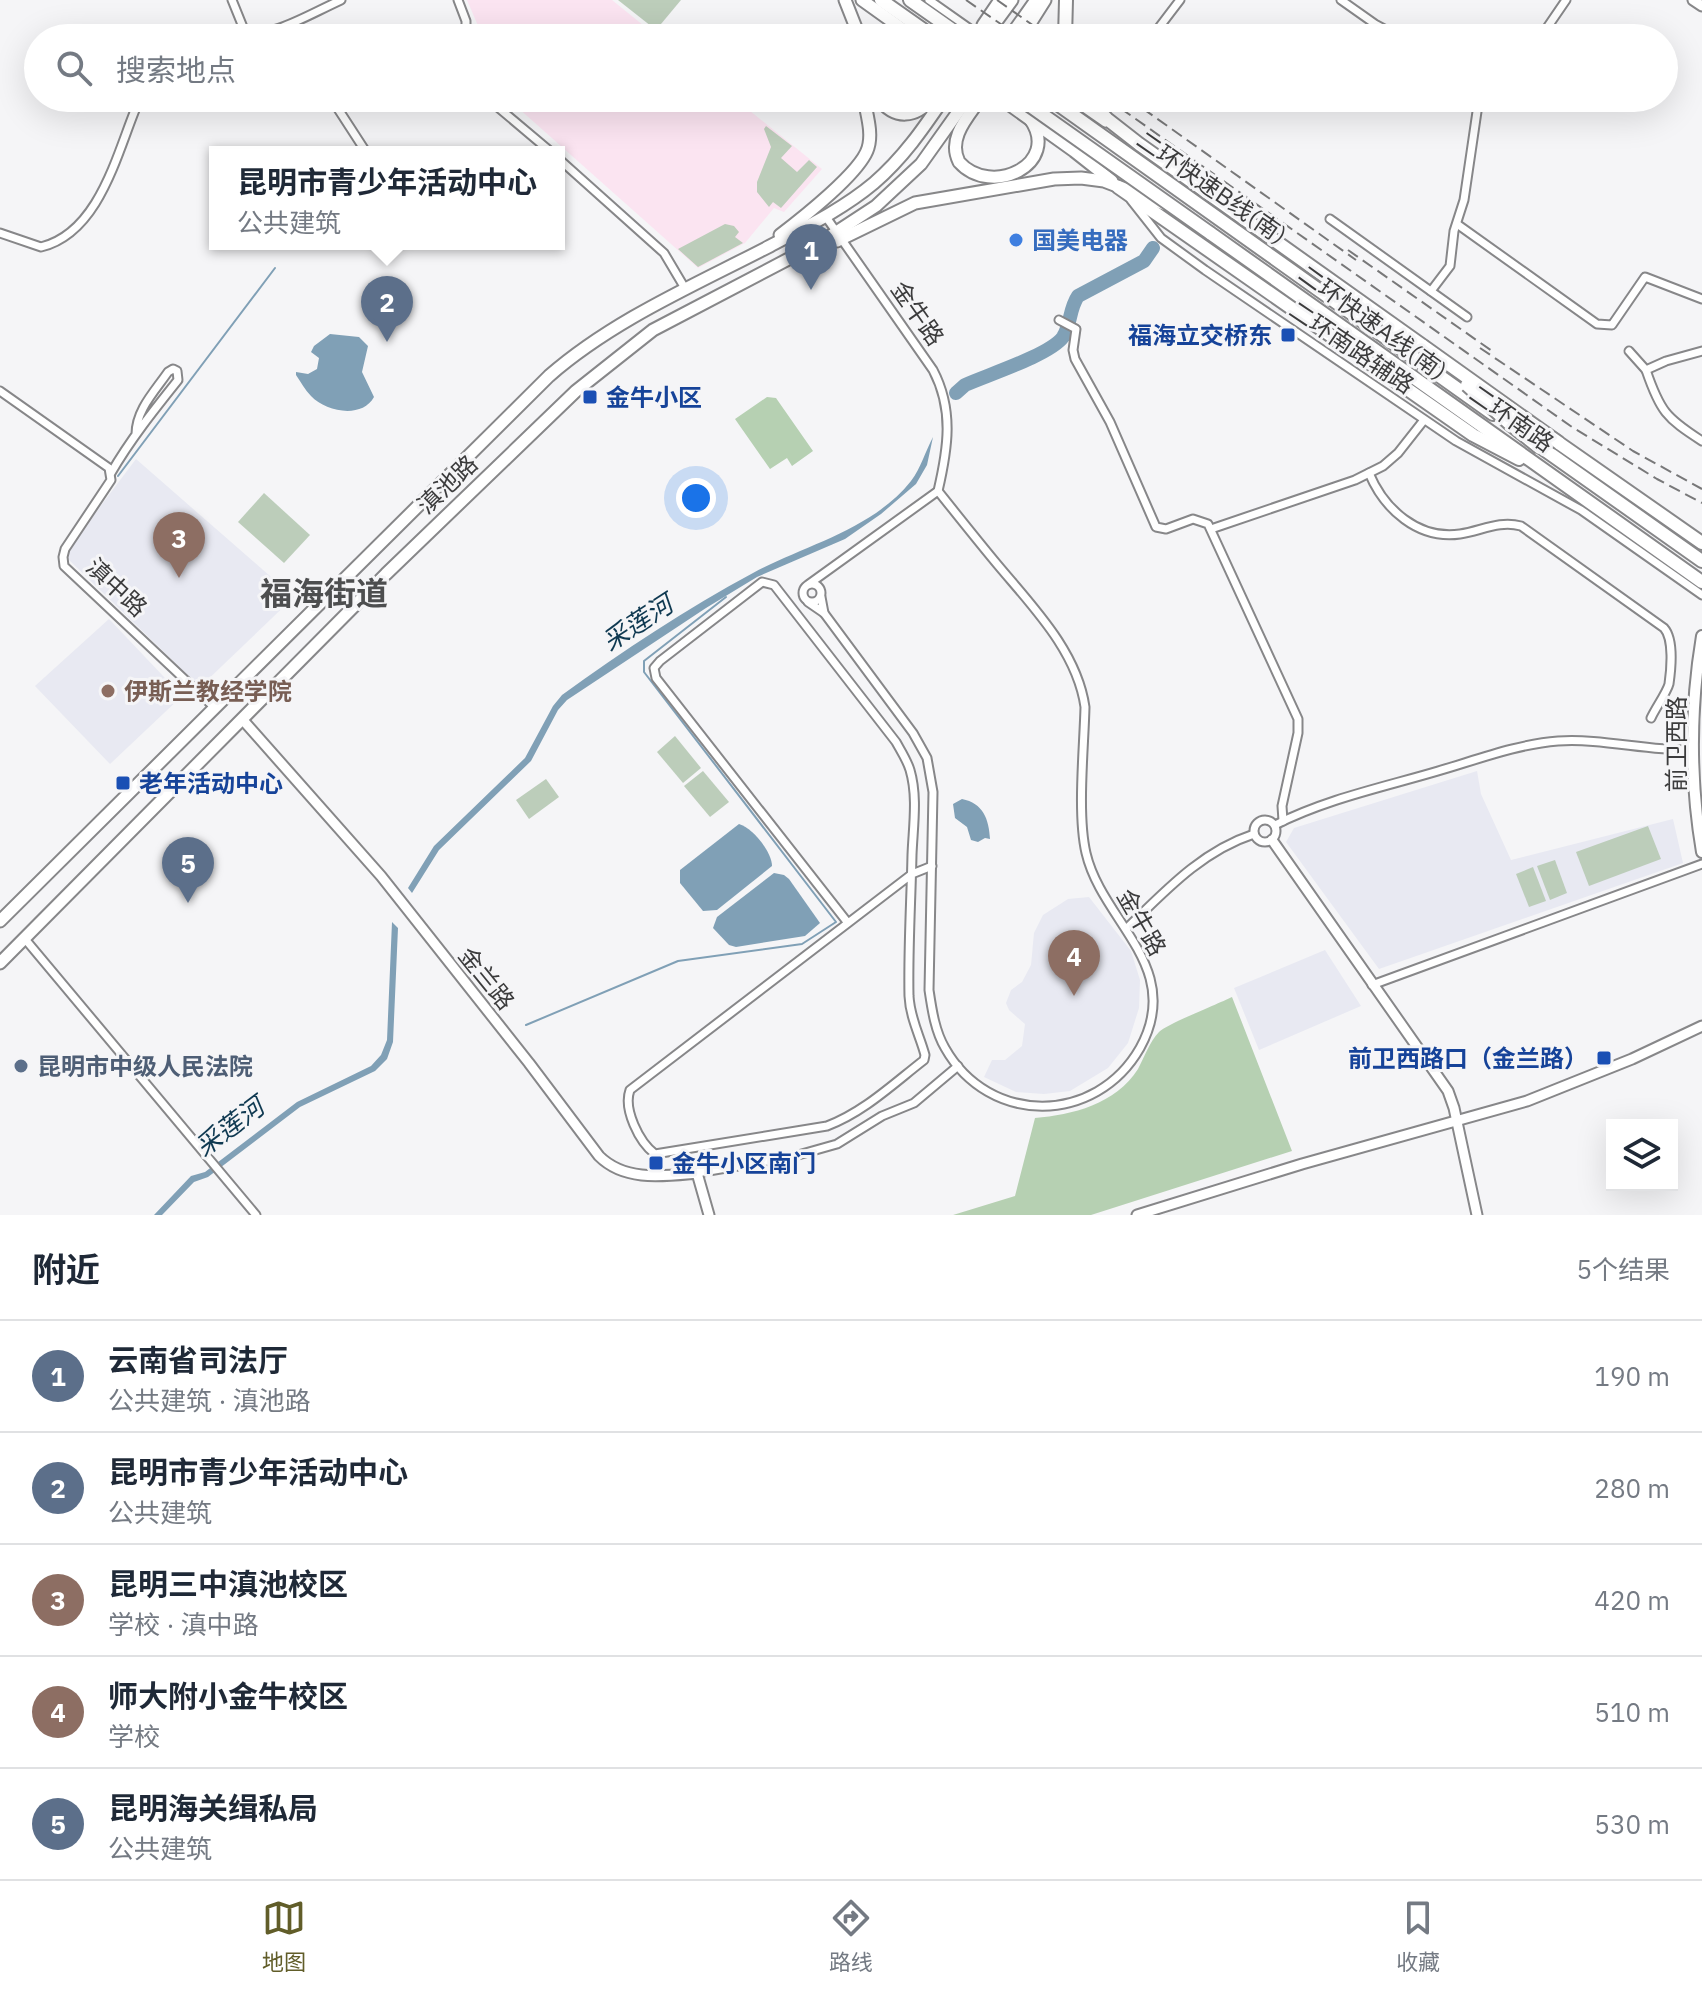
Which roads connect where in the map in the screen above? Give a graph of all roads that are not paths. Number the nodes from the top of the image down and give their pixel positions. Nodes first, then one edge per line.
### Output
1 (232, 0) edge
2 (341, 0) edge
3 (458, 0) edge
4 (845, 0) edge
5 (862, 0) edge
6 (883, 0) edge
7 (908, 0) edge
8 (929, 0) edge
9 (1000, 0) edge
10 (1012, 0) edge
11 (1036, 0) edge
12 (1045, 0) edge
13 (1066, 0) edge
14 (1180, 0) edge
15 (1341, 0) edge
16 (1566, 0) edge
17 (1693, 0) edge
18 (1702, 6) edge
19 (242, 24) edge
20 (291, 24) edge
21 (466, 24) edge
22 (854, 24) edge
23 (895, 24) edge
24 (917, 24) edge
25 (942, 24) edge
26 (972, 24) edge
27 (988, 24) edge
28 (991, 24) edge
29 (1019, 24) edge
30 (1030, 24) edge
31 (1065, 24) edge
32 (1162, 24) edge
33 (1375, 24) edge
34 (1550, 24) edge
35 (134, 112) edge
36 (340, 112) edge
37 (504, 112) edge
38 (866, 112) edge
39 (897, 112) edge
40 (917, 112) edge
41 (934, 112) edge
42 (958, 112) edge
43 (972, 112) edge
44 (1020, 112) edge
45 (1042, 112) edge
46 (1042, 112) edge
47 (1067, 112) edge
48 (1067, 112) edge
49 (1089, 112) edge
50 (1101, 112) edge
51 (1477, 112) edge
52 (1030, 119) junction
53 (362, 146) edge
54 (544, 146) edge
55 (565, 164) edge
56 (1118, 187) junction
57 (845, 205) junction
58 (826, 217) junction
59 (1192, 217) junction
60 (1330, 219) dead end
61 (1457, 224) junction
62 (0, 233) edge
63 (840, 234) junction
64 (739, 262) junction
65 (686, 290) junction
66 (1431, 291) junction
67 (1702, 299) edge
68 (1467, 317) dead end
69 (1059, 320) dead end
70 (1423, 346) junction
71 (1629, 351) dead end
72 (1702, 351) edge
73 (1646, 370) junction
74 (1445, 380) junction
75 (0, 391) edge
76 (1487, 404) junction
77 (1424, 420) junction
78 (136, 434) junction
79 (1702, 441) edge
80 (1559, 443) junction
81 (1540, 448) junction
82 (111, 473) junction
83 (1369, 473) junction
84 (1550, 475) junction
85 (938, 491) junction
86 (1211, 529) junction
87 (1702, 536) edge
88 (1702, 543) edge
89 (1702, 563) edge
90 (829, 570) junction
91 (1702, 580) edge
92 (809, 584) junction
93 (821, 593) junction
94 (1702, 595) edge
95 (804, 598) junction
96 (788, 604) junction
97 (824, 613) junction
98 (1702, 636) edge
99 (215, 708) junction
100 (1651, 718) dead end
101 (242, 719) junction
102 (1692, 750) junction
103 (1279, 823) junction
104 (1254, 834) junction
105 (1272, 840) junction
106 (1702, 852) edge
107 (1702, 864) edge
108 (932, 866) junction
109 (912, 874) junction
110 (0, 921) edge
111 (848, 923) junction
112 (1127, 928) junction
113 (25, 939) junction
114 (0, 963) edge
115 (1372, 985) junction
116 (1702, 1026) edge
117 (958, 1066) junction
118 (1456, 1121) junction
119 (697, 1173) junction
120 (256, 1215) edge
121 (709, 1215) edge
122 (1137, 1215) edge
123 (1477, 1215) edge

1 - 19 street
2 - 20 street
3 - 21 street
4 - 22 main road
5 - 23 main road
6 - 24 highway
7 - 25 highway
8 - 26 street
9 - 27 main road
10 - 28 main road
11 - 29 main road
12 - 30 main road
13 - 31 highway
14 - 32 street
15 - 33 street
16 - 34 street
17 - 18 street
35 - 62 street
36 - 53 street
37 - 54 street
38 - 64 main road
39 - 40 main road
41 - 57 main road, 滇池路
42 - 63 main road
43 - 52 main road
44 - 52 main road
45 - 59 main road, 二环南路
46 - 84 highway, 二环快速A线(南), bridge
47 - 74 highway, 二环快速B线(南)
48 - 89 main road, 二环南路
49 - 87 street, 二环南路辅路
50 - 70 highway
51 - 61 street
52 - 56 main road
55 - 65 street
56 - 59 main road
56 - 63 main road
56 - 77 street, 二环南路辅路
56 - 84 highway
57 - 58 main road, 滇池路
57 - 63 main road
58 - 63 street, 金牛路
58 - 64 main road, 滇池路
59 - 91 main road, 二环南路
60 - 66 street
61 - 66 street
61 - 67 street
63 - 85 street, 金牛路
63 - 101 main road, 滇池路
64 - 65 main road, 滇池路
65 - 99 main road, 滇池路
66 - 68 street
69 - 86 street
70 - 76 highway, bridge
70 - 80 highway, bridge
71 - 73 street
72 - 73 street
73 - 79 street
74 - 76 highway, bridge
74 - 81 highway, 二环快速B线(南), bridge
75 - 82 street
76 - 80 highway, bridge
76 - 81 highway, bridge
77 - 83 street
77 - 94 street, 二环南路辅路
78 - 78 street
78 - 82 street
80 - 88 highway
81 - 89 highway, 二环快速B线(南)
82 - 99 street, 滇中路
83 - 86 street
83 - 100 street
84 - 91 highway, 二环快速A线(南)
85 - 90 street
85 - 112 street, 金牛路
86 - 103 street
90 - 92 street
90 - 93 street
92 - 93 street
92 - 95 street
93 - 95 street
93 - 97 street
95 - 96 street
95 - 97 street
96 - 109 street
96 - 111 street
97 - 108 street, 金牛路
98 - 102 main road, 前卫西路
99 - 110 main road, 滇池路
101 - 113 main road, 滇池路
101 - 119 street, 金兰路
102 - 103 street
102 - 106 main road, 前卫西路
103 - 104 street
103 - 105 street
104 - 105 street
104 - 112 street
105 - 115 street
107 - 115 street
108 - 109 street
108 - 117 street, 金牛路
109 - 111 street
109 - 111 street
112 - 117 street, 金牛路
113 - 114 main road, 滇池路
113 - 120 street
115 - 118 street
116 - 118 street
117 - 119 street
118 - 122 street
118 - 123 street
119 - 121 street

